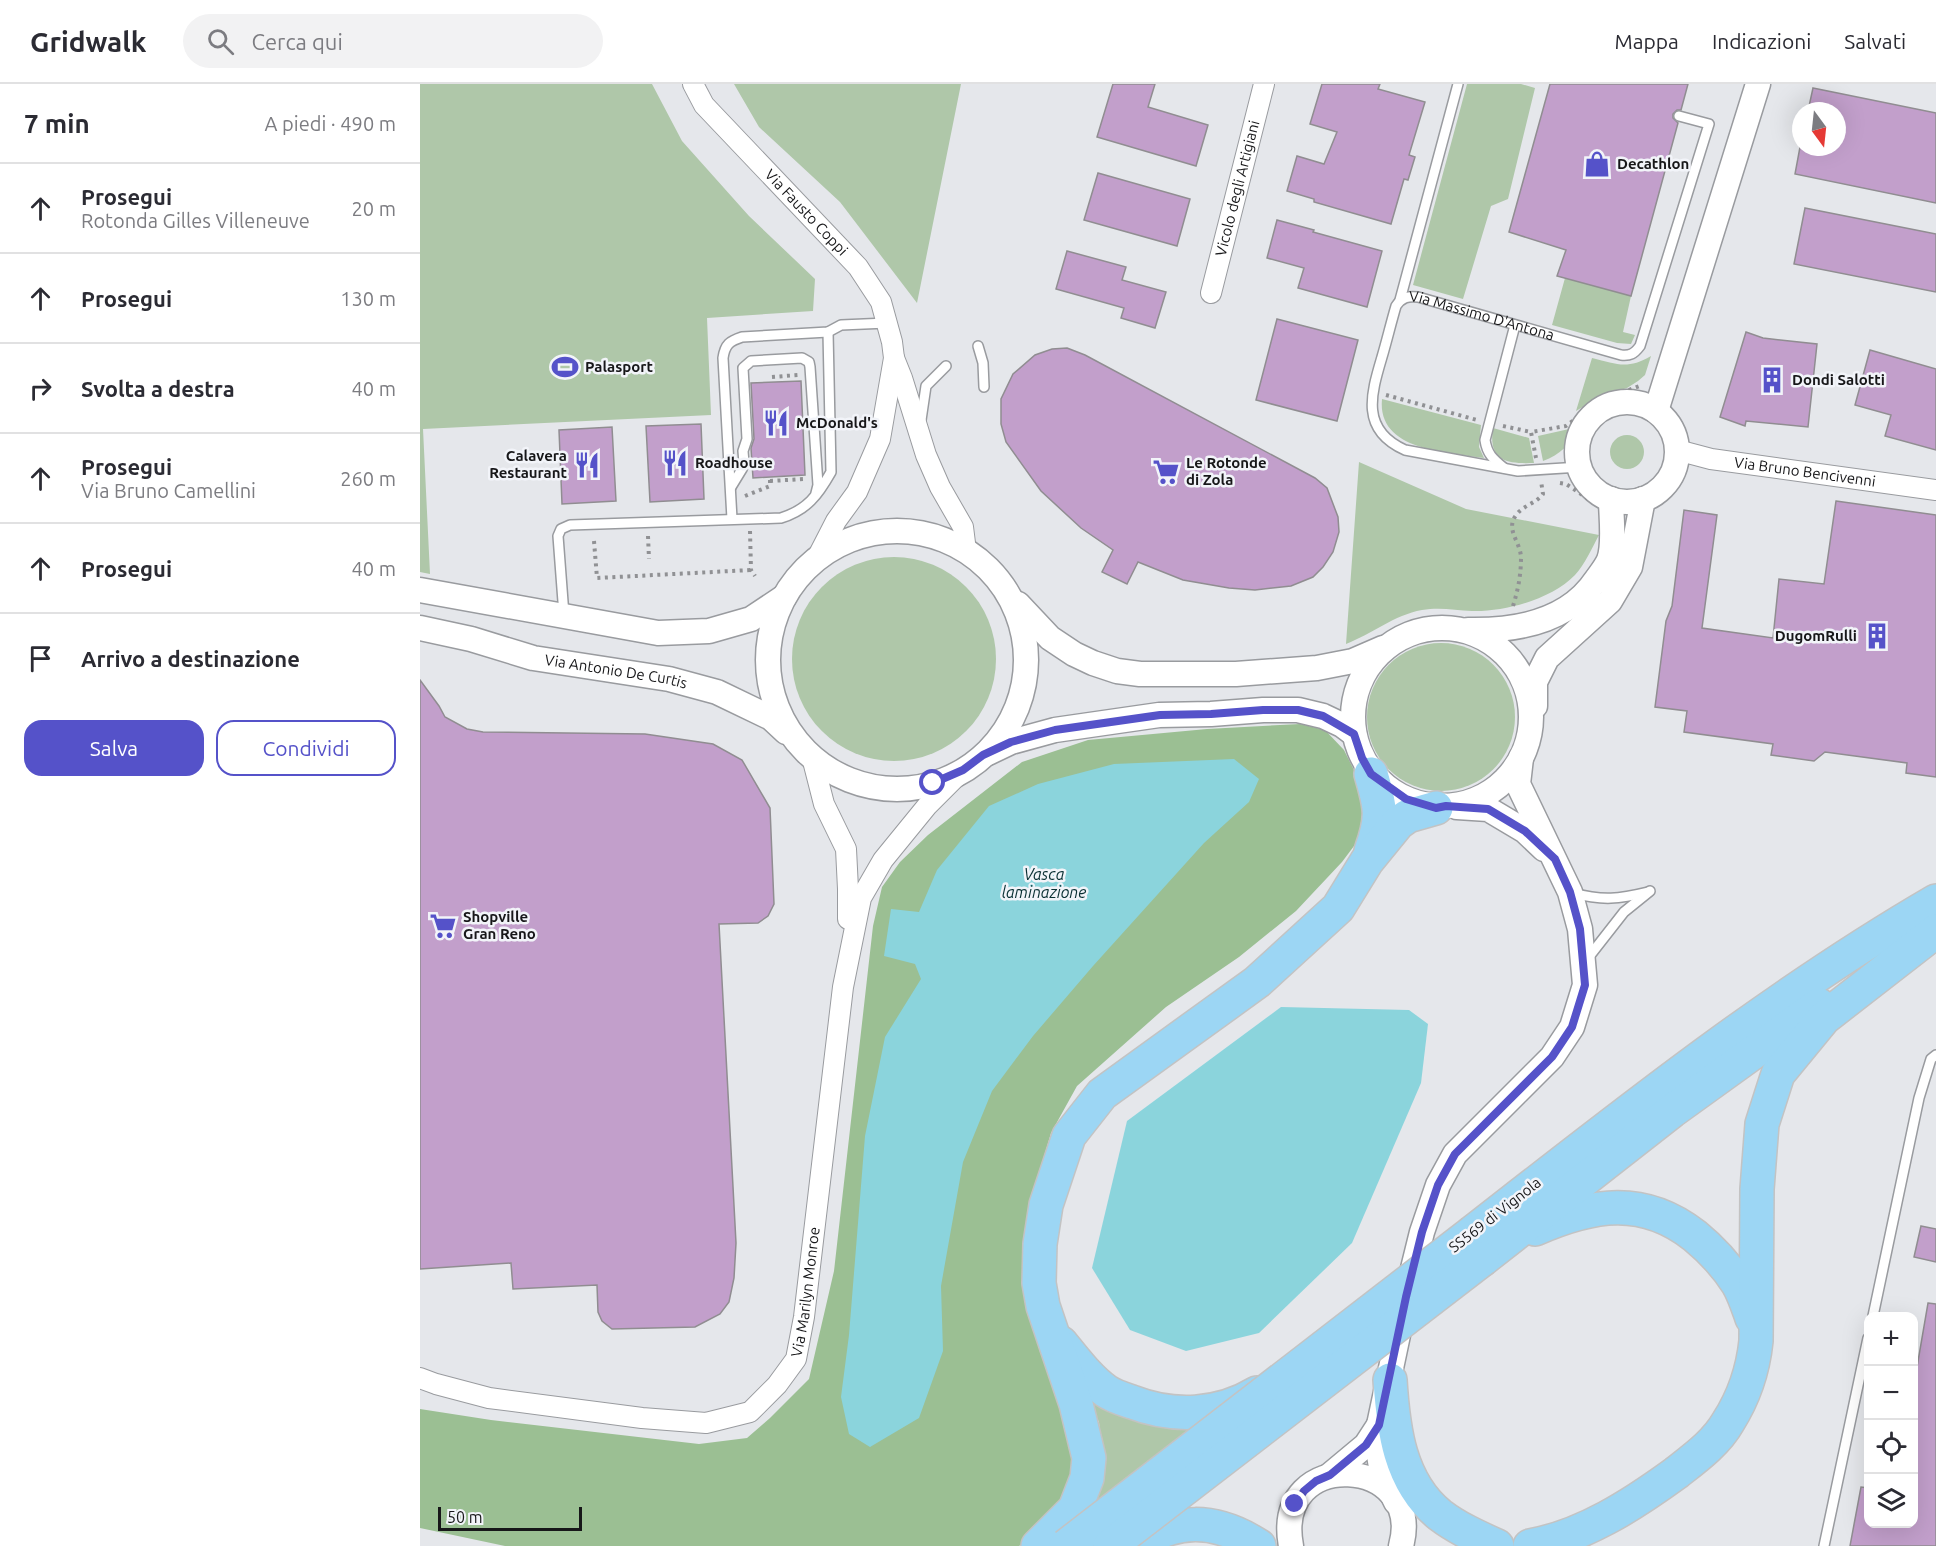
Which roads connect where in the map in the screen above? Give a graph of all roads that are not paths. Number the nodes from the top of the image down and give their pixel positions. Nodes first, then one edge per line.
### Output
1 (693, 84) edge
2 (1264, 84) edge
3 (1458, 84) edge
4 (1758, 84) edge
5 (1679, 116) dead end
6 (1211, 293) dead end
7 (1400, 300) junction
8 (887, 323) junction
9 (1515, 325) junction
10 (828, 332) junction
11 (978, 346) dead end
12 (894, 358) junction
13 (946, 366) dead end
14 (984, 387) dead end
15 (1656, 411) junction
16 (1677, 450) junction
17 (926, 455) junction
18 (1580, 467) junction
19 (1506, 469) junction
20 (730, 489) junction
21 (1936, 490) edge
22 (815, 496) junction
23 (1643, 499) junction
24 (1602, 500) junction
25 (732, 519) junction
26 (966, 551) junction
27 (817, 558) junction
28 (420, 590) edge
29 (1007, 592) junction
30 (784, 597) junction
31 (564, 617) junction
32 (1447, 627) junction
33 (420, 628) edge
34 (1388, 646) junction
35 (1530, 732) junction
36 (1354, 734) junction
37 (806, 751) junction
38 (983, 755) junction
39 (1521, 758) junction
40 (963, 770) junction
41 (1371, 774) junction
42 (1441, 807) junction
43 (1555, 859) junction
44 (1367, 861) junction
45 (1570, 892) junction
46 (1936, 901) edge
47 (1936, 931) edge
48 (847, 963) junction
49 (1583, 965) junction
50 (1936, 1055) edge
51 (1486, 1245) junction
52 (1874, 1312) edge
53 (1756, 1326) junction
54 (1052, 1333) junction
55 (1864, 1361) edge
56 (1295, 1371) junction
57 (420, 1378) edge
58 (1390, 1380) junction
59 (1379, 1425) junction
60 (1330, 1475) junction
61 (1396, 1502) junction
62 (1038, 1546) edge
63 (1066, 1546) edge
64 (1110, 1546) edge
65 (1132, 1546) edge
66 (1258, 1546) edge
67 (1292, 1546) edge
68 (1401, 1546) edge
69 (1497, 1546) edge
70 (1530, 1546) edge
71 (1824, 1546) edge

1 - 8 street, Via Fausto Coppi
2 - 6 street, Vicolo degli Artigiani
3 - 7 lane
4 - 15 street
5 - 9 lane, Via Massimo D'Antona
7 - 9 lane, Via Massimo D'Antona
7 - 19 lane, Via Massimo D'Antona
8 - 10 lane
8 - 12 street, Via Fausto Coppi
9 - 19 lane
10 - 20 lane
10 - 22 lane
11 - 14 lane
12 - 17 street, Via Fausto Coppi
12 - 27 street, Via Fausto Coppi
13 - 17 lane
15 - 16 street
15 - 18 street
16 - 21 street, Via Bruno Bencivenni
16 - 23 street
17 - 26 street, Via Fausto Coppi
18 - 19 lane, Via Massimo D'Antona
18 - 24 street
20 - 22 lane
20 - 25 lane
22 - 25 lane
23 - 24 street
23 - 35 street
24 - 32 street
25 - 31 lane
26 - 27 street
26 - 29 street
27 - 30 street
28 - 31 street
29 - 34 street
29 - 38 street
30 - 31 street
30 - 37 street
32 - 34 street
32 - 35 street
33 - 37 street, Via Antonio De Curtis
34 - 36 street
35 - 39 street
36 - 38 street
36 - 41 street
37 - 40 street
37 - 48 street, Via Marilyn Monroe
38 - 40 street
39 - 42 street
39 - 43 street
40 - 48 street, Via Marilyn Monroe
41 - 42 street
41 - 44 highway
42 - 43 street
42 - 44 highway
43 - 45 street
44 - 54 highway
45 - 49 street
45 - 49 lane
46 - 51 highway, SS569 di Vignola
47 - 51 highway, SS569 di Vignola
47 - 53 highway
48 - 57 street, Via Marilyn Monroe
49 - 58 street
50 - 52 lane
51 - 53 highway
51 - 56 highway, SS569 di Vignola, bridge
51 - 64 highway, SS569 di Vignola, bridge
53 - 70 highway
54 - 56 highway, bridge
54 - 62 highway
55 - 71 lane
56 - 63 highway, SS569 di Vignola, bridge
58 - 59 street
58 - 69 highway
59 - 60 street
59 - 61 street
60 - 61 street
60 - 67 street
61 - 68 street
65 - 66 highway

